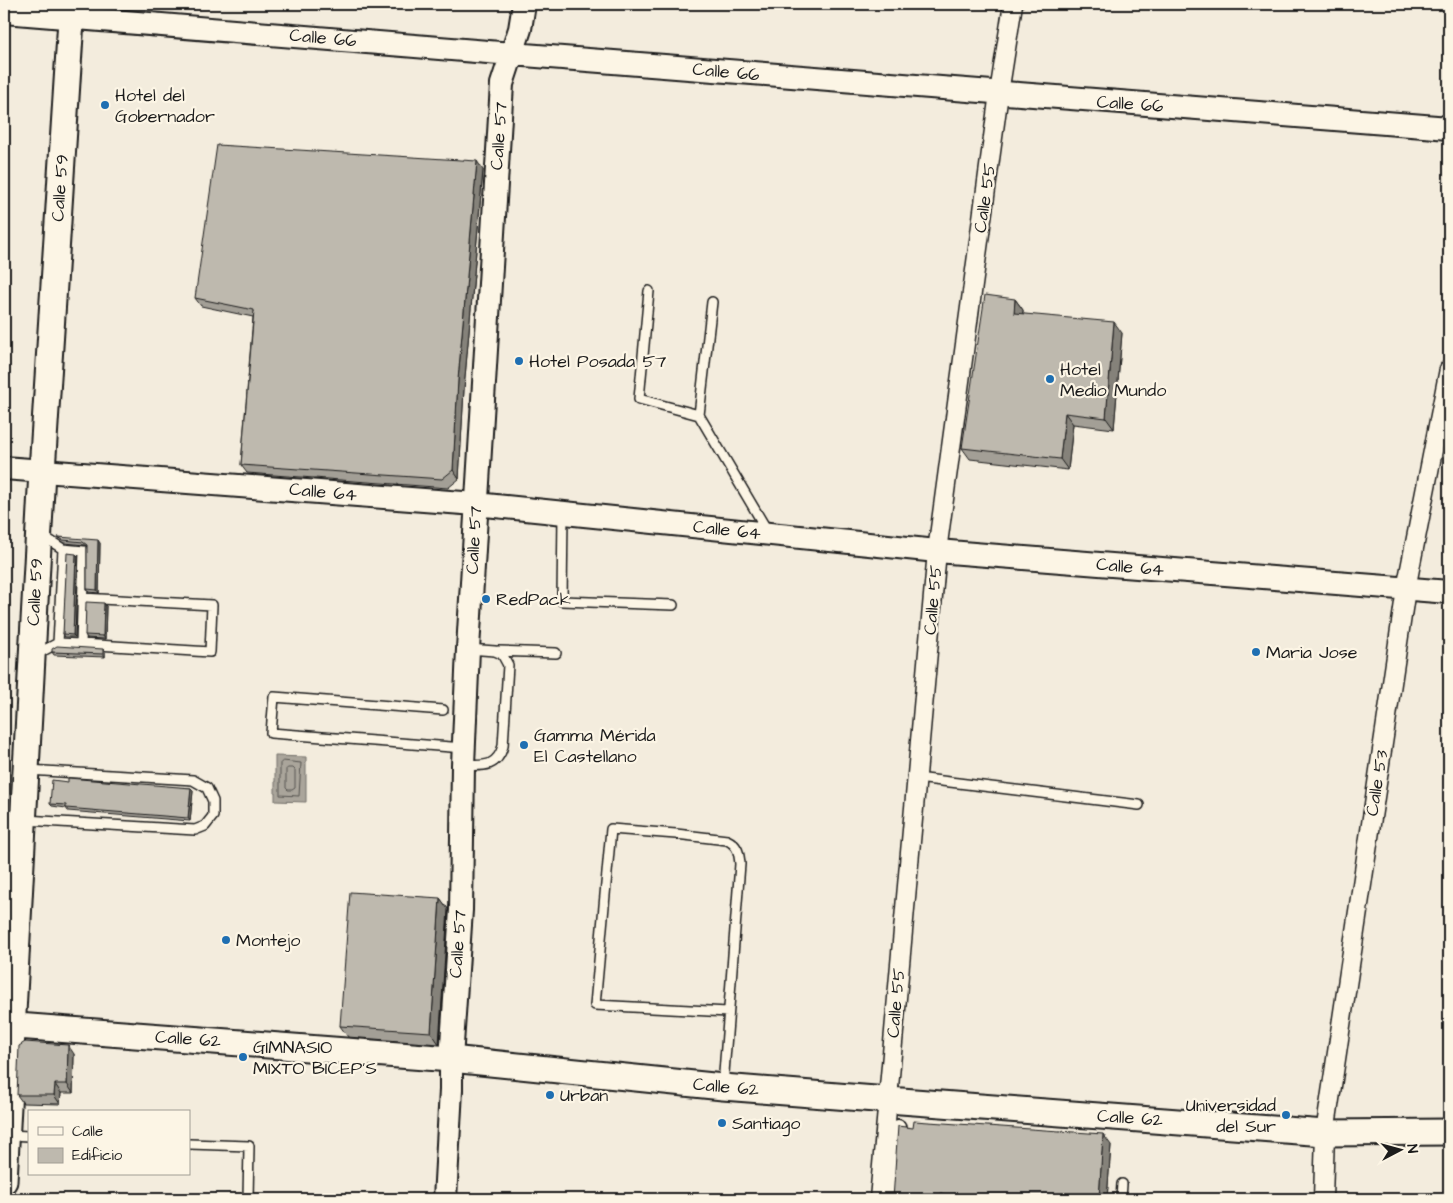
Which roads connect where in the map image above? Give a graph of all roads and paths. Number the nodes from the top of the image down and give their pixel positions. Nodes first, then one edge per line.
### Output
1 (524, 4) edge
2 (1013, 4) edge
3 (71, 10) edge
4 (4, 12) edge
5 (512, 54) junction
6 (999, 93) junction
7 (1449, 128) edge
8 (649, 291) dead end
9 (712, 302) dead end
10 (1449, 369) edge
11 (699, 415) junction
12 (4, 468) edge
13 (42, 471) junction
14 (476, 504) junction
15 (563, 513) junction
16 (38, 533) junction
17 (769, 534) junction
18 (62, 550) junction
19 (937, 551) junction
20 (1406, 589) junction
21 (1449, 592) edge
22 (82, 598) junction
23 (673, 606) dead end
24 (58, 643) junction
25 (81, 644) junction
26 (468, 649) junction
27 (495, 651) junction
28 (556, 653) dead end
29 (32, 656) junction
30 (443, 710) dead end
31 (464, 757) junction
32 (26, 769) junction
33 (917, 778) junction
34 (1139, 805) dead end
35 (17, 821) edge
36 (728, 1012) junction
37 (8, 1025) edge
38 (451, 1059) junction
39 (723, 1087) junction
40 (888, 1100) junction
41 (898, 1127) edge
42 (877, 1128) dead end
43 (1449, 1132) edge
44 (1325, 1133) junction
45 (17, 1136) edge
46 (190, 1144) edge
47 (4, 1181) edge
48 (1122, 1184) dead end
49 (248, 1199) edge
50 (445, 1199) edge
51 (871, 1199) edge
52 (880, 1199) edge
53 (892, 1199) edge
54 (1122, 1199) edge
55 (1323, 1199) edge

1 - 5 street, Calle 57
2 - 6 street, Calle 55
3 - 4 street, Calle 66
3 - 5 street, Calle 66
3 - 13 main road, Calle 59
5 - 6 street, Calle 66
5 - 14 street, Calle 57
6 - 7 street, Calle 66
6 - 19 street, Calle 55
8 - 11 lane
9 - 11 lane
10 - 20 street, Calle 53
11 - 17 lane
12 - 13 street, Calle 64
13 - 14 street, Calle 64
13 - 16 main road, Calle 59
14 - 15 street, Calle 64
14 - 26 street, Calle 57
15 - 17 street, Calle 64
15 - 23 lane
16 - 18 lane
16 - 29 main road, Calle 59
17 - 19 street, Calle 64
18 - 22 lane
18 - 24 lane
19 - 20 street, Calle 64
19 - 33 street, Calle 55
20 - 21 street, Calle 64
20 - 44 street, Calle 53
22 - 25 lane
22 - 25 lane
24 - 25 lane
24 - 29 lane
26 - 27 lane
26 - 31 street, Calle 57
27 - 28 lane
27 - 31 lane
29 - 32 main road, Calle 59
30 - 31 lane
31 - 38 street, Calle 57
32 - 35 main road, Calle 59
32 - 35 lane
33 - 34 lane
33 - 40 street, Calle 55
35 - 37 main road, Calle 59
36 - 36 lane
36 - 39 lane
37 - 38 main road, Calle 62
37 - 45 main road, Calle 59
38 - 39 main road, Calle 62
38 - 50 street, Calle 57
39 - 40 main road, Calle 62
40 - 44 main road, Calle 62
40 - 52 street, Calle 55
41 - 53 street
42 - 51 street
43 - 44 main road, Calle 62
44 - 55 street, Calle 53
45 - 47 main road, Calle 59
46 - 49 lane
48 - 54 lane

